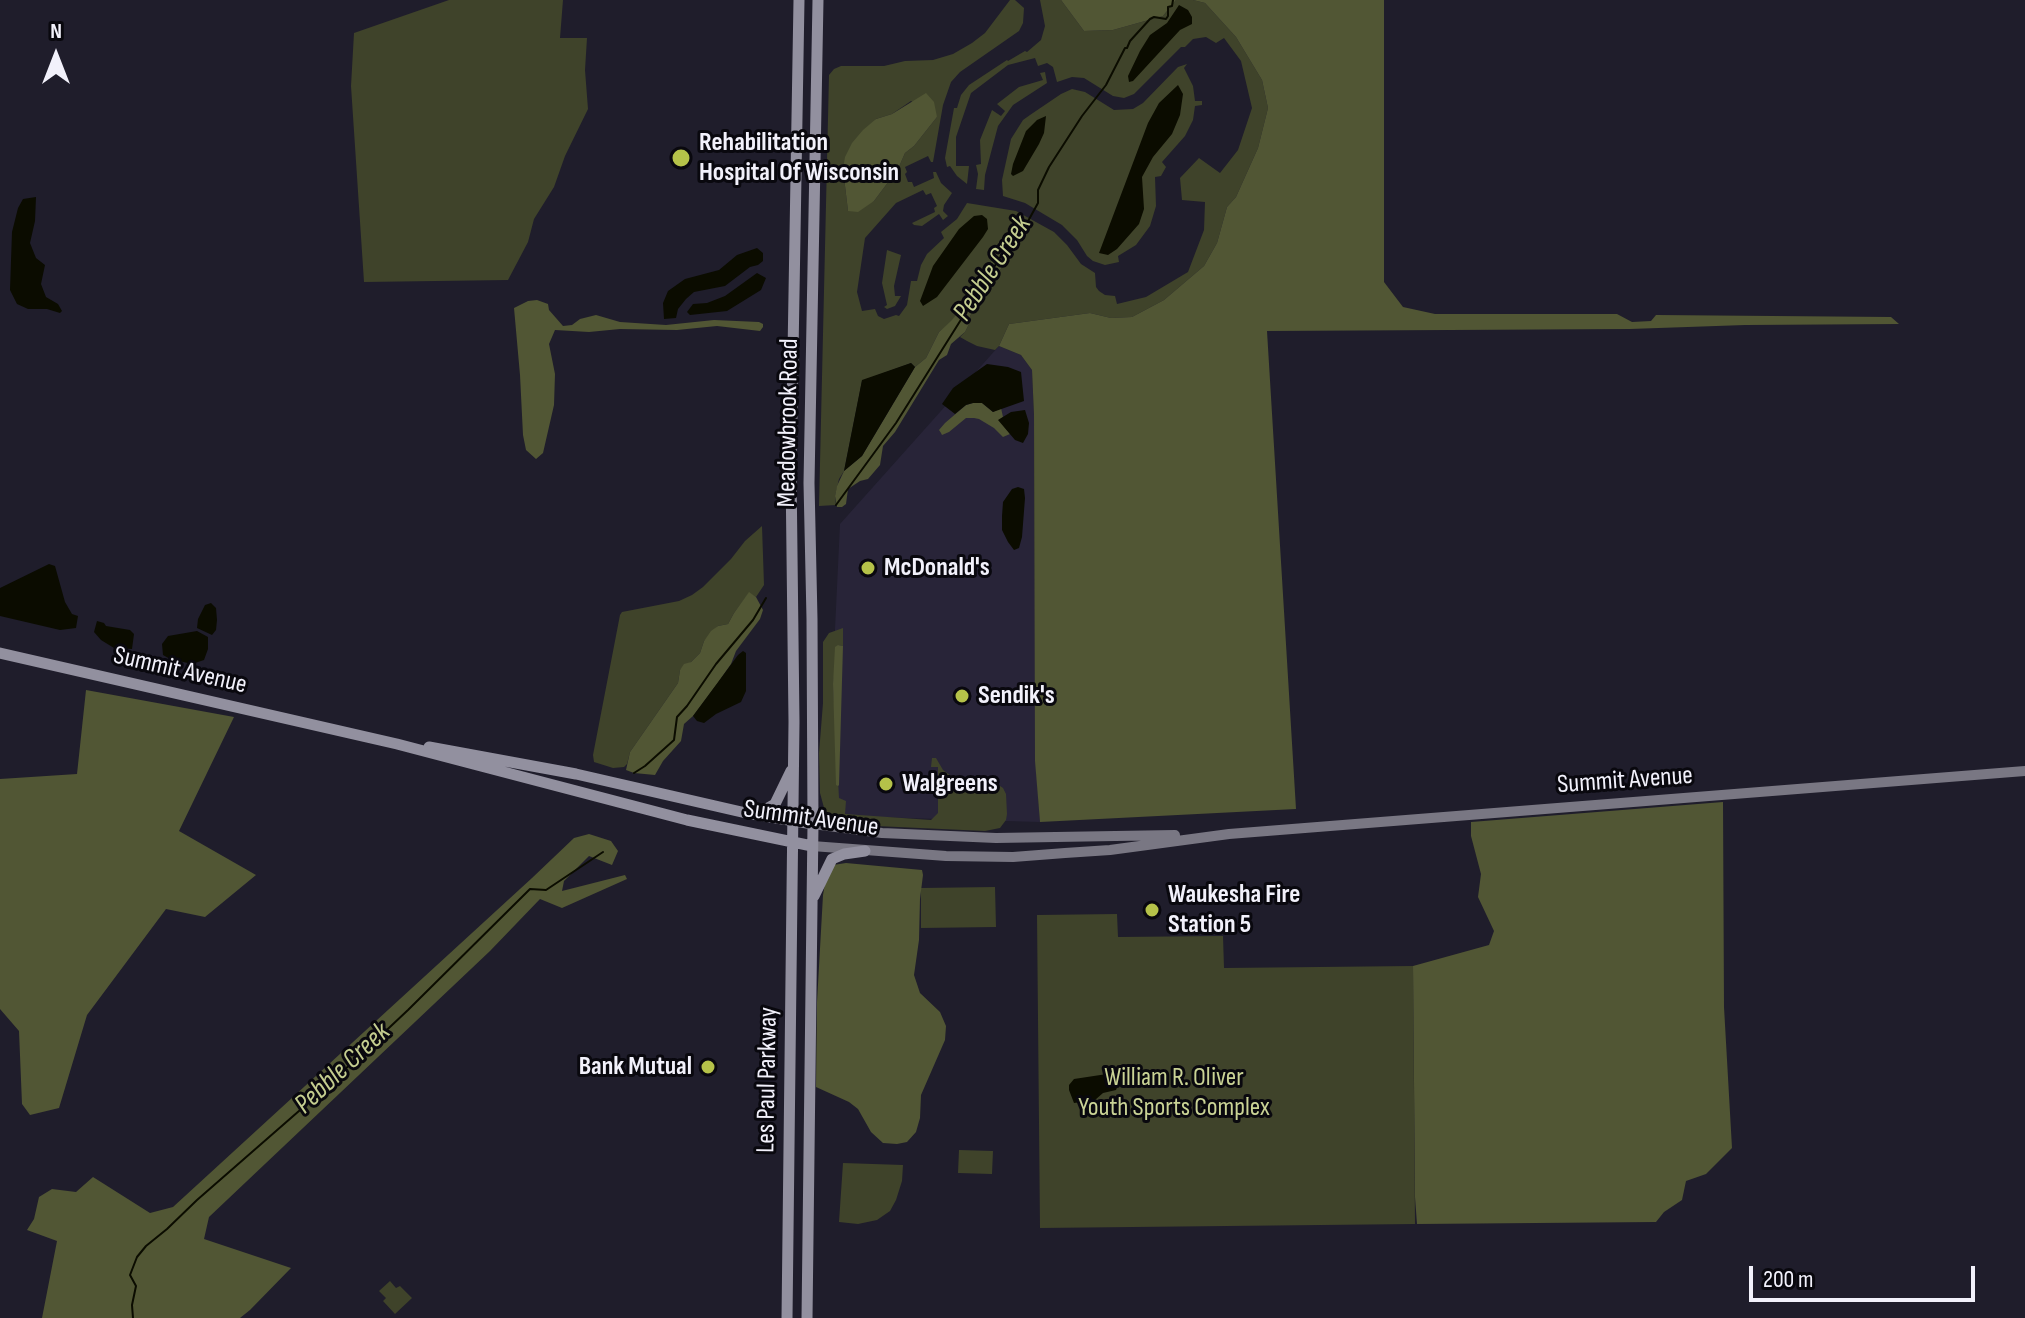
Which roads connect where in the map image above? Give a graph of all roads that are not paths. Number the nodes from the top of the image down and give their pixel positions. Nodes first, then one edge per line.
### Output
1 (799, 0) edge
2 (818, 0) edge
3 (0, 653) edge
4 (397, 744) junction
5 (793, 766) junction
6 (2025, 771) edge
7 (735, 811) junction
8 (792, 821) junction
9 (813, 824) junction
10 (1229, 834) junction
11 (792, 842) junction
12 (812, 846) junction
13 (865, 851) junction
14 (812, 900) junction
15 (787, 1318) edge
16 (807, 1318) edge

1 - 5 main road, Meadowbrook Road
2 - 9 main road, Meadowbrook Road
3 - 4 main road, Summit Avenue
4 - 7 main road, Summit Avenue
4 - 11 main road, Summit Avenue
5 - 7 main road
5 - 8 main road, Meadowbrook Road
6 - 10 main road, Summit Avenue
7 - 8 main road, Summit Avenue
8 - 9 main road, Summit Avenue
8 - 11 main road, Meadowbrook Road
9 - 10 main road, Summit Avenue
9 - 12 main road, Meadowbrook Road
10 - 13 main road, Summit Avenue
11 - 12 main road, Summit Avenue
11 - 15 main road, Les Paul Parkway
12 - 13 main road, Summit Avenue
12 - 14 main road, Les Paul Parkway
13 - 14 main road
14 - 16 main road, Les Paul Parkway

